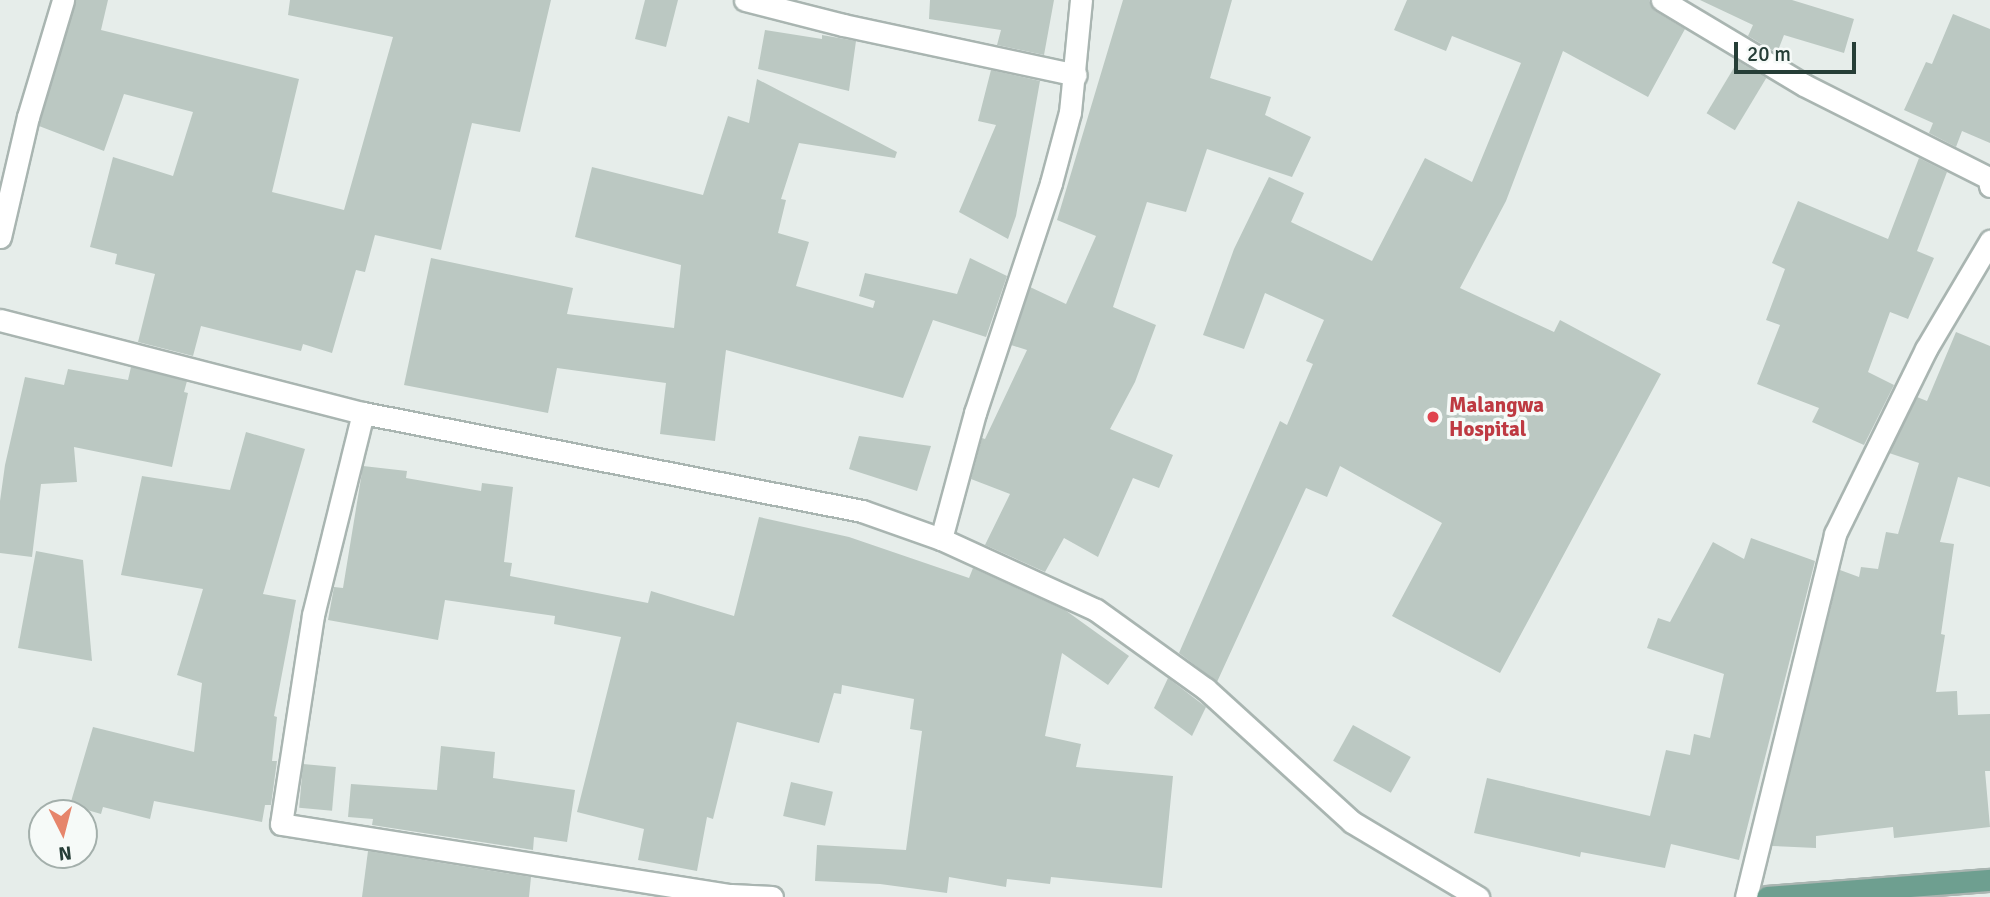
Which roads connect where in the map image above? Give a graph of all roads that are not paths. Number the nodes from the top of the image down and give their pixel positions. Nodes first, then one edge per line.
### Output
1 (63, 0) edge
2 (746, 0) edge
3 (1081, 0) edge
4 (1662, 0) edge
5 (1076, 75) junction
6 (1990, 186) edge
7 (0, 237) edge
8 (1990, 240) edge
9 (0, 320) edge
10 (363, 413) junction
11 (941, 539) junction
12 (1990, 880) edge
13 (772, 897) edge
14 (1478, 897) edge
15 (1746, 897) edge
16 (1767, 897) edge

1 - 7 street
2 - 5 street
3 - 5 street
4 - 6 street
5 - 11 street
8 - 15 street
9 - 10 street
10 - 11 street
10 - 13 street
11 - 14 street
12 - 16 main road

